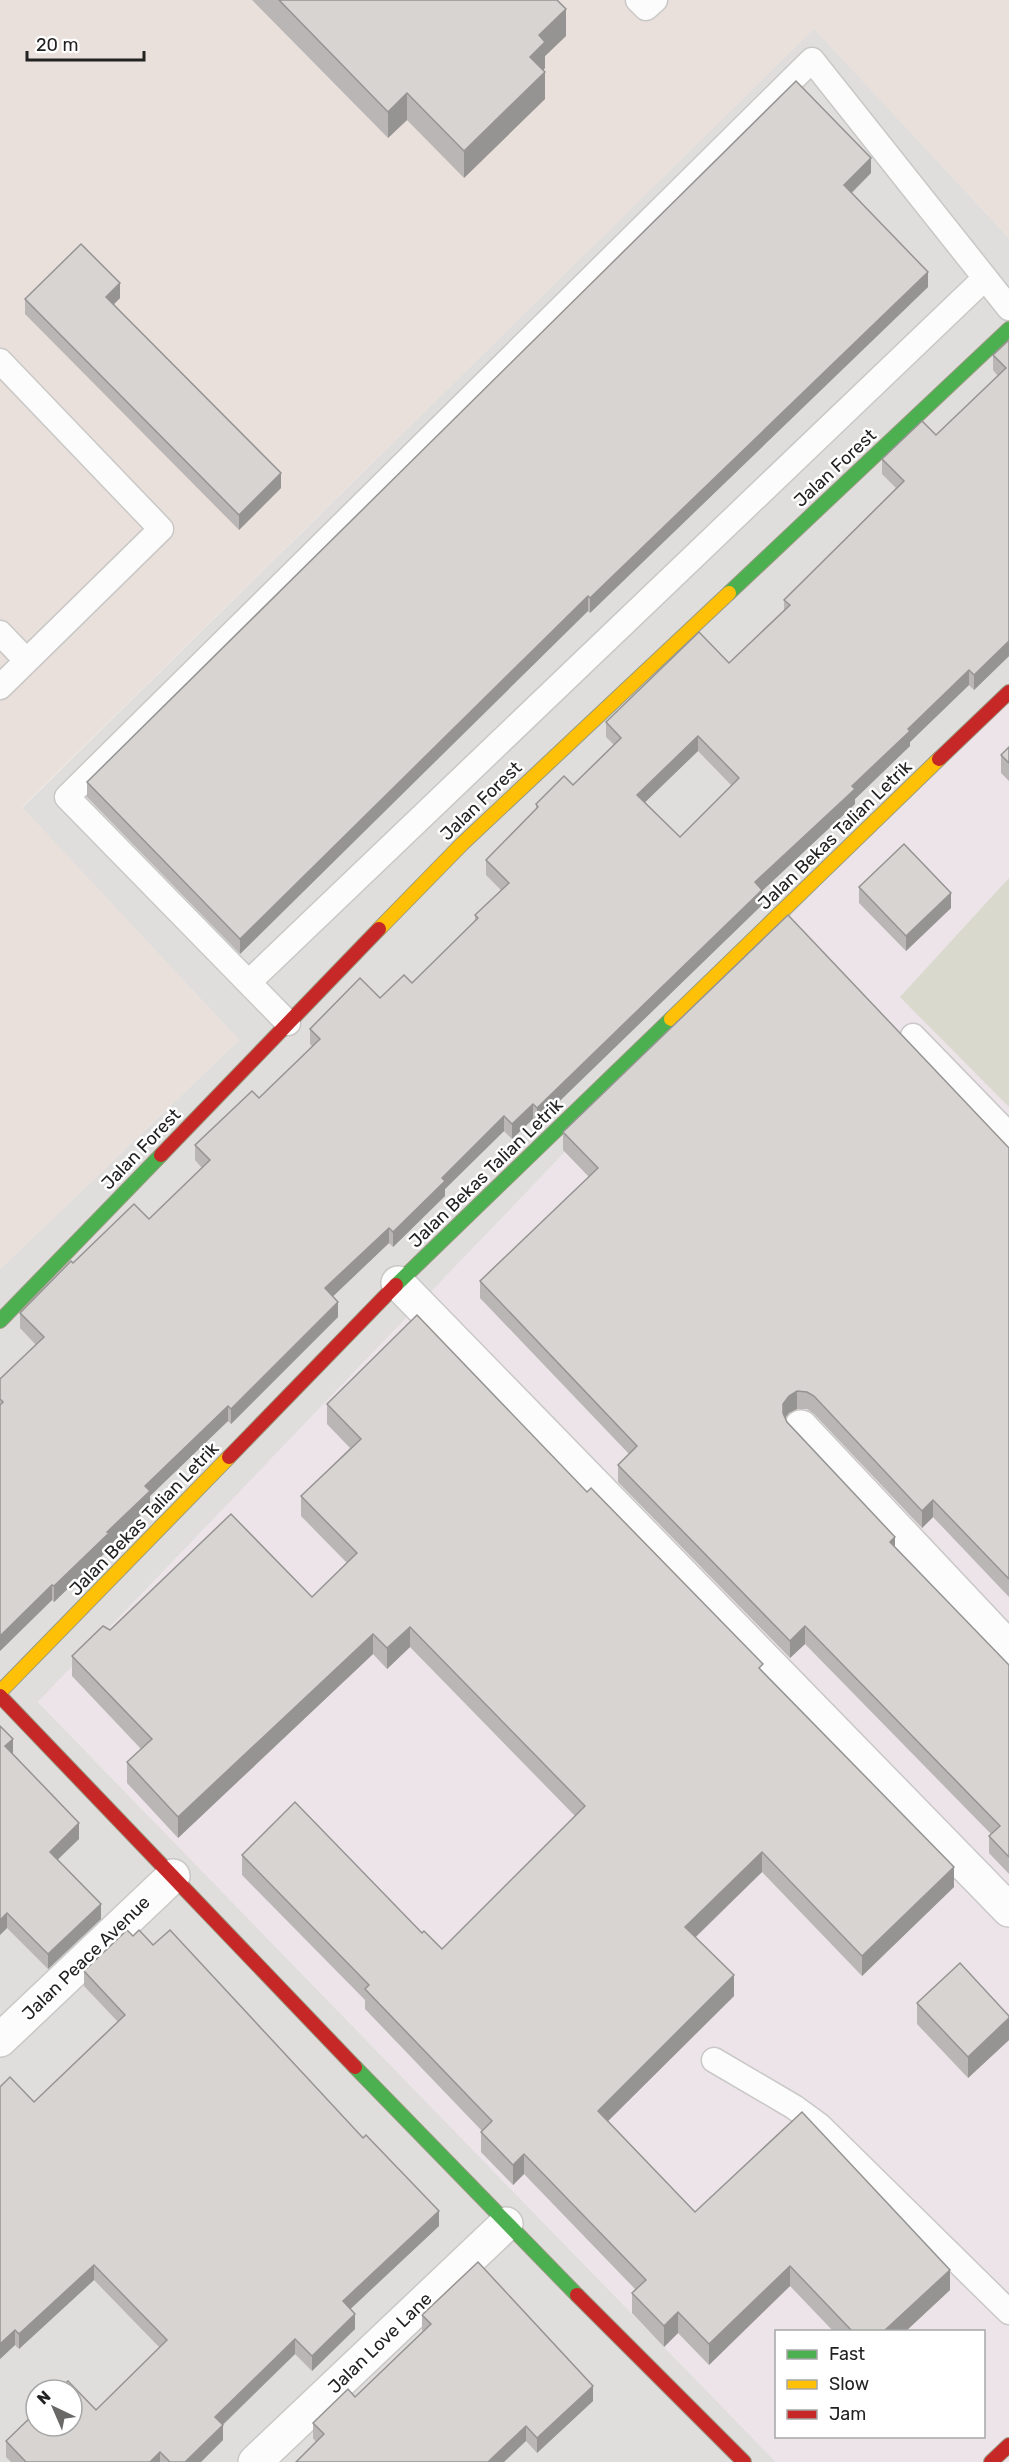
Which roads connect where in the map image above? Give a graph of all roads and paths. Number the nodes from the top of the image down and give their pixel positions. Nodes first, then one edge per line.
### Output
1 (638, 0) edge
2 (655, 0) edge
3 (985, 278) junction
4 (1009, 308) edge
5 (1009, 329) edge
6 (0, 361) edge
7 (0, 633) edge
8 (26, 660) junction
9 (0, 687) edge
10 (1009, 692) edge
11 (249, 982) junction
12 (288, 1023) junction
13 (913, 1036) dead end
14 (1009, 1135) edge
15 (398, 1283) junction
16 (0, 1321) edge
17 (801, 1427) dead end
18 (1009, 1648) edge
19 (0, 1694) edge
20 (173, 1876) junction
21 (1009, 1910) edge
22 (0, 2040) edge
23 (714, 2060) dead end
24 (506, 2224) junction
25 (1009, 2312) edge
26 (1009, 2445) edge
27 (255, 2462) edge
28 (744, 2462) edge
29 (991, 2462) edge

1 - 2 lane
3 - 4 lane
3 - 11 lane
3 - 11 lane
5 - 12 street, Jalan Forest
6 - 8 lane
7 - 8 lane
8 - 9 lane
10 - 15 street, Jalan Bekas Talian Letrik
11 - 12 lane
12 - 16 street, Jalan Forest
13 - 14 lane
15 - 19 street, Jalan Bekas Talian Letrik
15 - 21 street
17 - 18 street
19 - 20 street
20 - 22 street, Jalan Peace Avenue
20 - 24 street
23 - 25 lane
24 - 27 street, Jalan Love Lane
24 - 28 street
26 - 29 street

